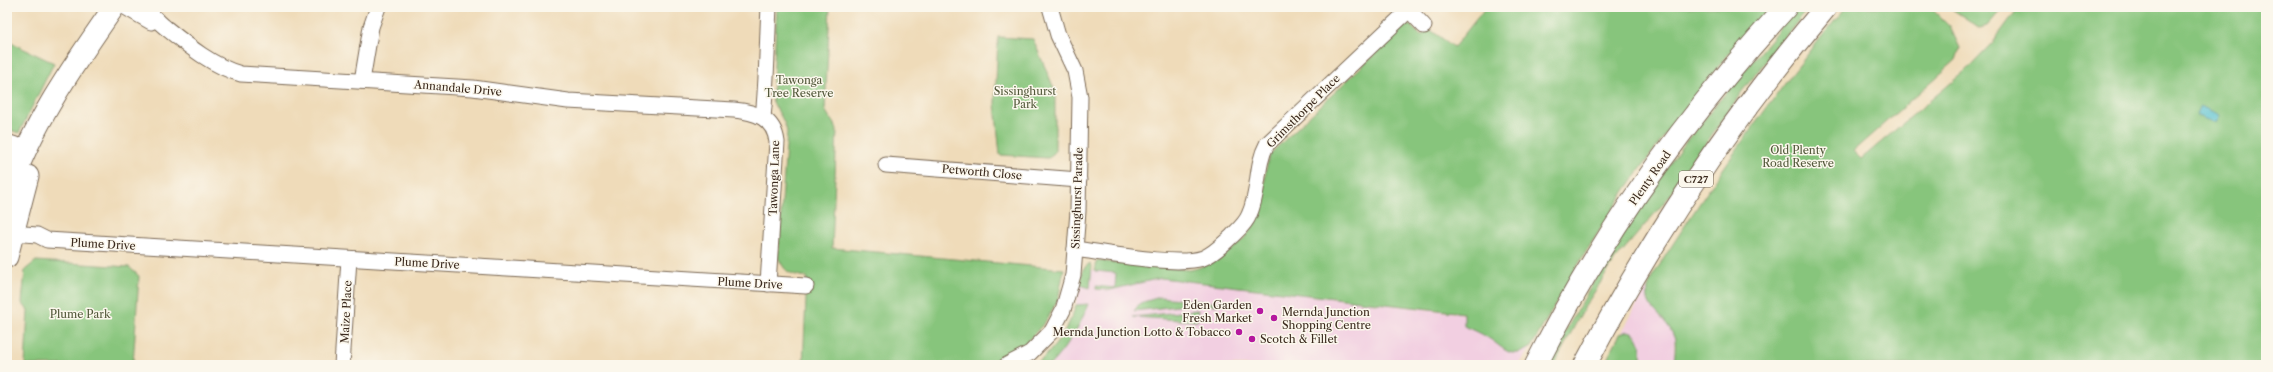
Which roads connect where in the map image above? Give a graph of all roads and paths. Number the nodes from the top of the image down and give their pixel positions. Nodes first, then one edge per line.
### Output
1 (114, 7) edge
2 (125, 7) edge
3 (143, 7) edge
4 (378, 7) edge
5 (769, 7) edge
6 (1786, 7) edge
7 (1826, 7) edge
8 (1051, 8) edge
9 (1410, 9) edge
10 (1424, 26) dead end
11 (165, 28) junction
12 (765, 76) junction
13 (362, 81) junction
14 (748, 112) junction
15 (763, 117) junction
16 (19, 152) edge
17 (886, 165) dead end
18 (1079, 180) junction
19 (7, 196) edge
20 (8, 242) edge
21 (1075, 249) junction
22 (349, 259) junction
23 (768, 284) junction
24 (806, 286) dead end
25 (342, 365) edge
26 (1007, 365) edge
27 (1536, 365) edge
28 (1585, 365) edge

1 - 16 street
2 - 11 street, Annandale Drive
3 - 11 street, Annandale Drive
4 - 13 street
5 - 12 street
6 - 27 main road, Plenty Road
7 - 28 main road, C727
8 - 18 street, Sissinghurst Parade
9 - 10 street, Grimsthorpe Place
9 - 21 street, Grimsthorpe Place
11 - 13 street, Annandale Drive
12 - 14 street
12 - 15 street
13 - 14 street, Annandale Drive
14 - 15 street, Annandale Drive
15 - 23 street, Tawonga Lane
16 - 19 street
16 - 20 street
17 - 18 street, Petworth Close
18 - 21 street, Sissinghurst Parade
20 - 22 street, Plume Drive
21 - 26 street, Sissinghurst Parade
22 - 23 street, Plume Drive
22 - 25 street, Maize Place
23 - 24 street, Plume Drive

